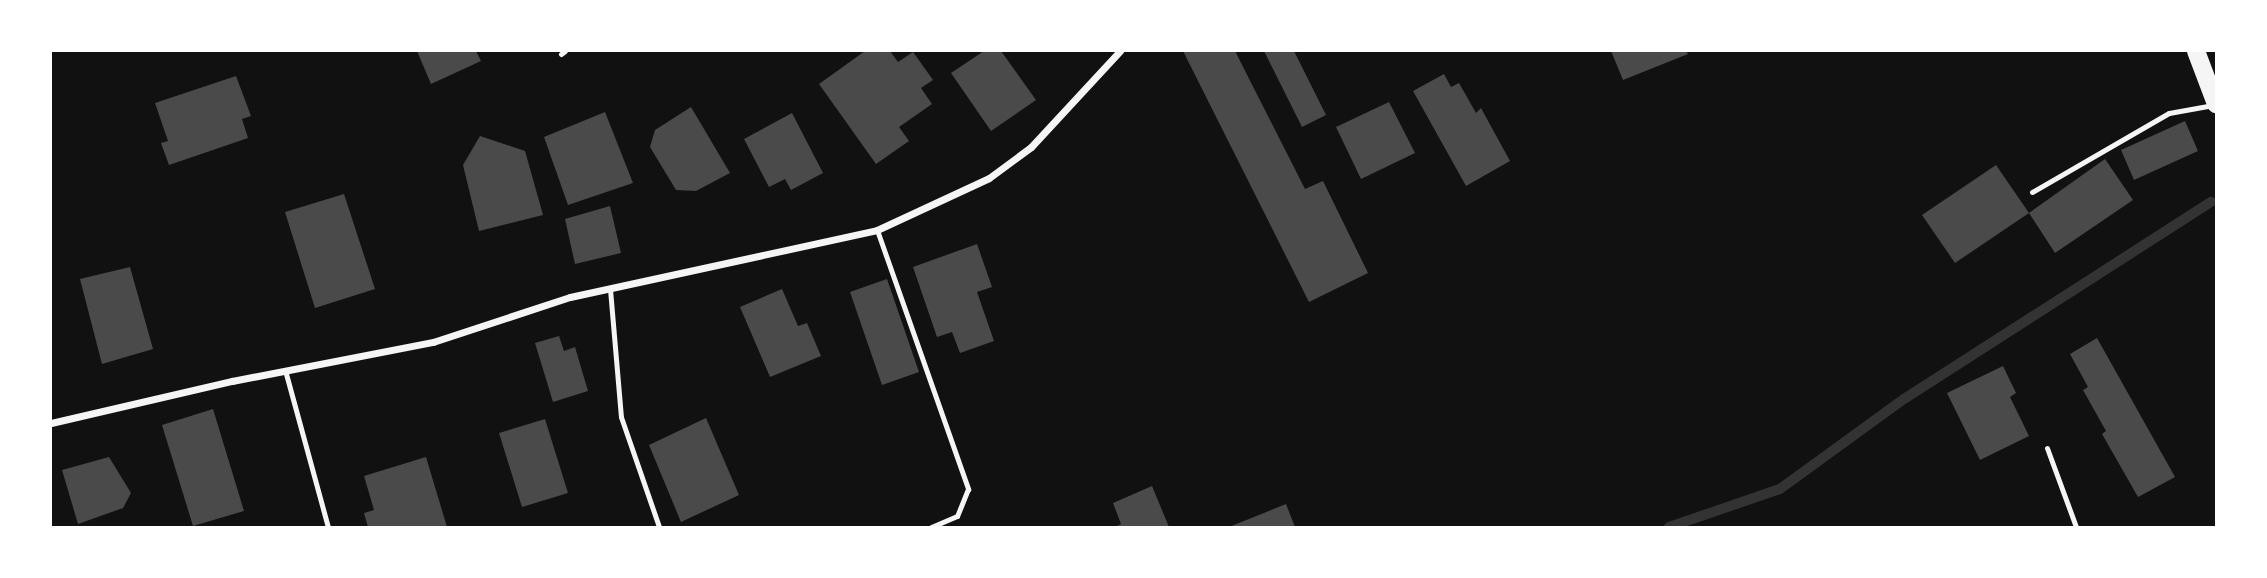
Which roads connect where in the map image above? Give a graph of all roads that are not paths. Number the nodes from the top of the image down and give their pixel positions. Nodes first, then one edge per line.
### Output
1 (1120, 51) edge
2 (2196, 51) edge
3 (2216, 104) edge
4 (2032, 192) dead end
5 (877, 230) junction
6 (610, 289) junction
7 (285, 370) junction
8 (51, 423) edge
9 (2046, 448) dead end
10 (328, 527) edge
11 (659, 527) edge
12 (931, 527) edge
13 (2076, 527) edge

1 - 5 street
2 - 3 main road
3 - 4 lane
5 - 6 street
5 - 12 lane
6 - 7 street
6 - 11 lane
7 - 8 street
7 - 10 lane
9 - 13 lane

